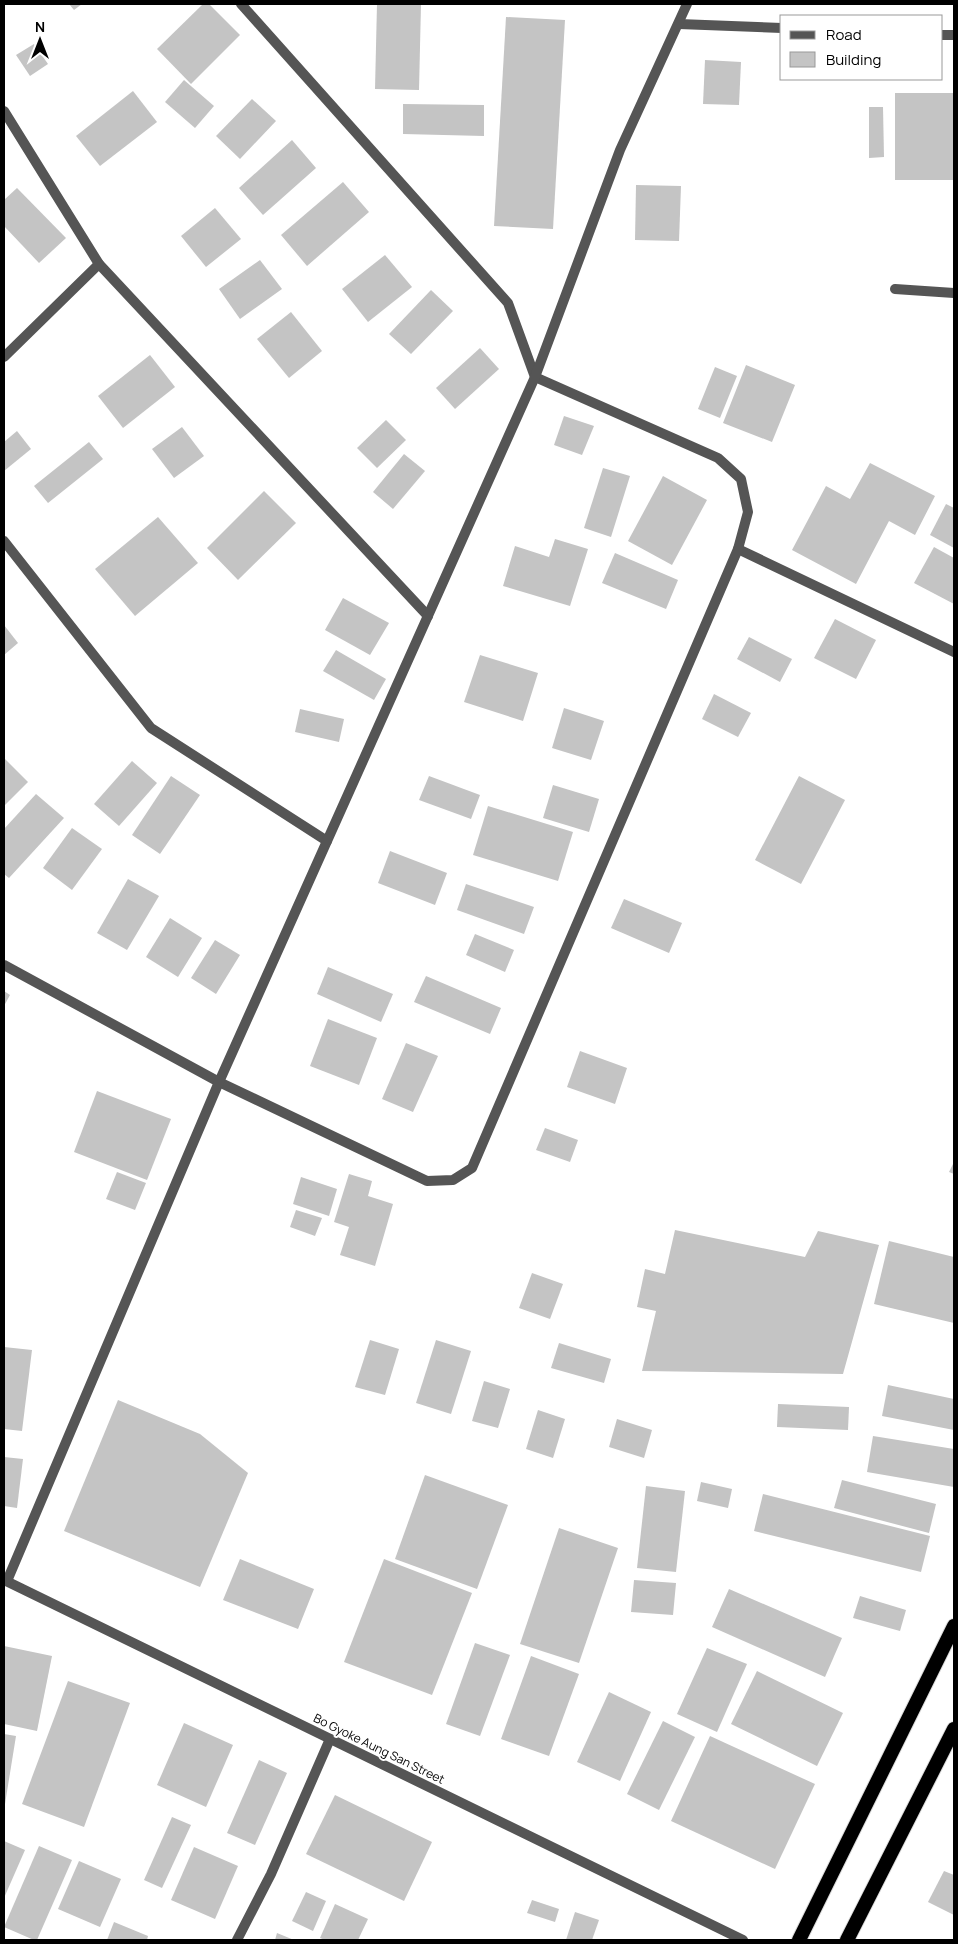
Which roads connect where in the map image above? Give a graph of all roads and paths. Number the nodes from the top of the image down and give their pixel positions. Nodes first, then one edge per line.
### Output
1 (241, 4) edge
2 (687, 4) edge
3 (679, 24) junction
4 (780, 28) edge
5 (4, 110) edge
6 (99, 264) junction
7 (895, 289) dead end
8 (954, 293) edge
9 (4, 357) edge
10 (535, 377) junction
11 (4, 541) edge
12 (738, 549) junction
13 (428, 616) junction
14 (954, 652) edge
15 (327, 841) junction
16 (4, 965) edge
17 (219, 1082) junction
18 (5, 1580) edge
19 (954, 1626) edge
20 (954, 1729) edge
21 (330, 1739) junction
22 (237, 1940) edge
23 (744, 1940) edge
24 (799, 1940) edge
25 (847, 1940) edge

1 - 10 street
2 - 3 street
3 - 4 street
3 - 10 street
5 - 6 street
6 - 9 street
6 - 13 street
7 - 8 street
10 - 12 street
10 - 13 street
11 - 15 street
12 - 14 street
12 - 17 street
13 - 15 street
15 - 17 street
16 - 17 street
17 - 18 street
18 - 21 street, Bo Gyoke Aung San Street
19 - 24 highway
20 - 25 highway
21 - 22 street
21 - 23 street, Bo Gyoke Aung San Street

